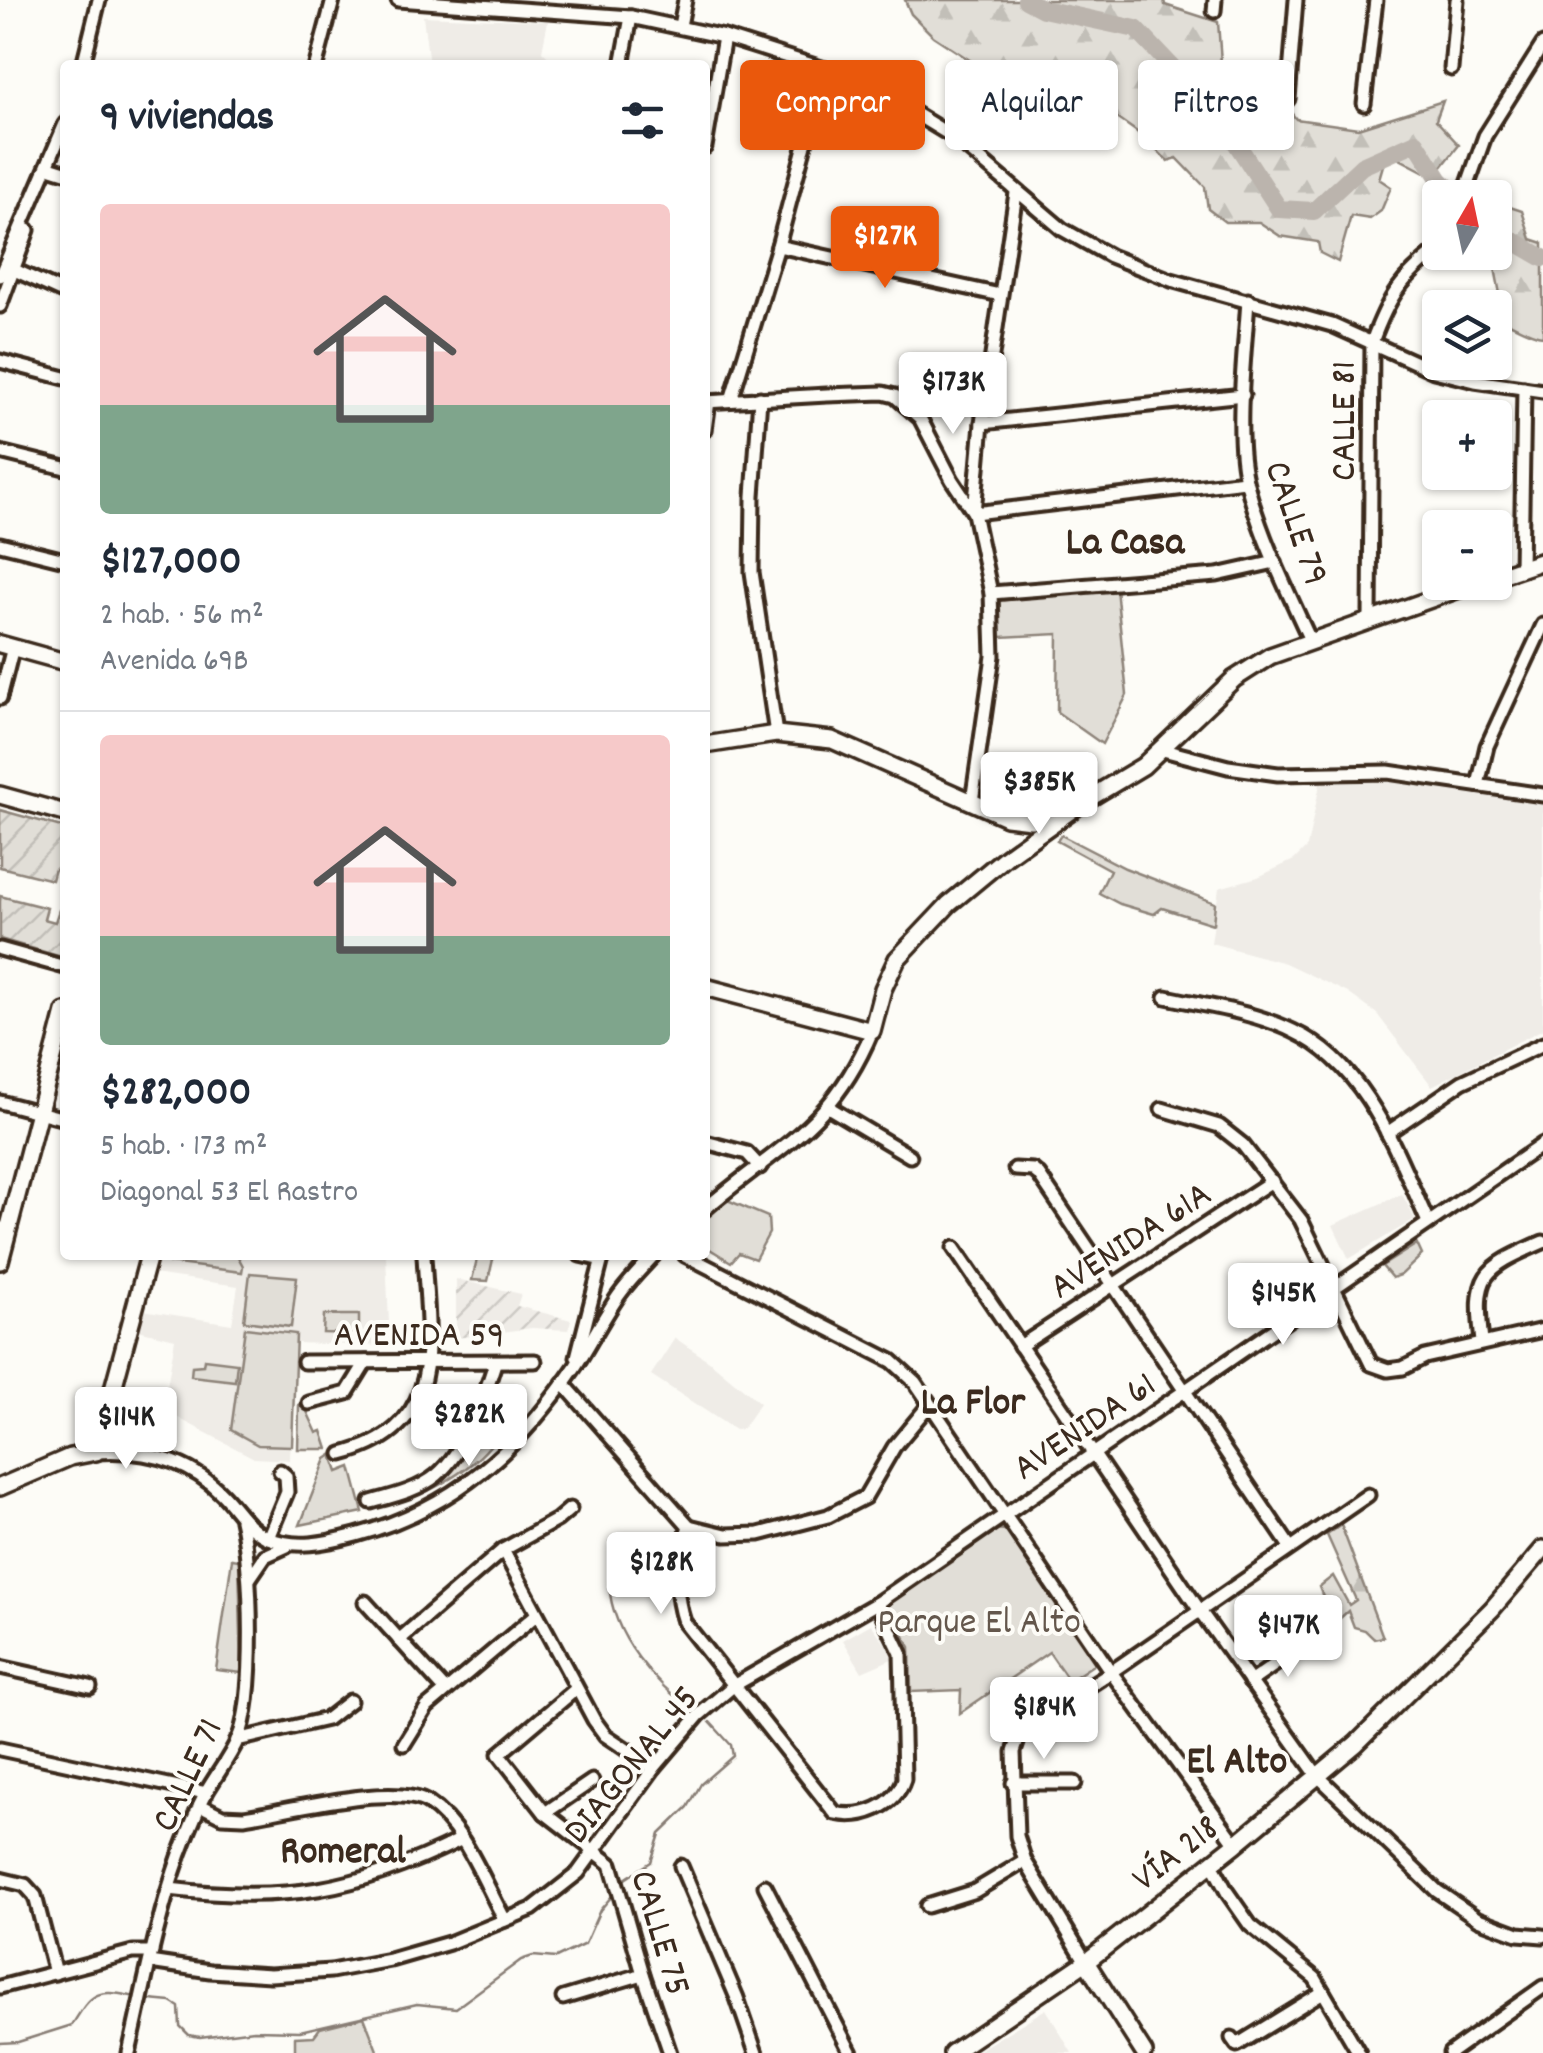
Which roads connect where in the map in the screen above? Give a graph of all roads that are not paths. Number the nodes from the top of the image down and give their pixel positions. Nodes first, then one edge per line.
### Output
1 (99, 0) edge
2 (333, 0) edge
3 (398, 0) edge
4 (685, 0) edge
5 (1296, 0) edge
6 (1376, 0) edge
7 (1457, 0) edge
8 (631, 16) junction
9 (680, 26) junction
10 (724, 38) junction
11 (1543, 44) edge
12 (84, 60) edge
13 (317, 60) edge
14 (623, 60) edge
15 (796, 60) edge
16 (1291, 60) edge
17 (1451, 69) dead end
18 (1364, 104) dead end
19 (710, 118) edge
20 (925, 119) edge
21 (60, 137) edge
22 (803, 150) edge
23 (49, 167) junction
24 (60, 170) edge
25 (1469, 180) edge
26 (1016, 193) junction
27 (778, 246) junction
28 (1422, 263) edge
29 (6, 270) edge
30 (60, 291) edge
31 (1000, 296) junction
32 (1248, 300) junction
33 (0, 306) edge
34 (1372, 342) junction
35 (0, 361) edge
36 (60, 377) edge
37 (1524, 388) junction
38 (1543, 390) edge
39 (1242, 395) junction
40 (760, 398) junction
41 (731, 400) junction
42 (710, 402) edge
43 (982, 422) junction
44 (0, 452) edge
45 (60, 467) edge
46 (1246, 481) junction
47 (974, 514) junction
48 (0, 544) edge
49 (60, 559) edge
50 (1543, 560) edge
51 (1275, 562) junction
52 (1521, 568) junction
53 (1512, 571) edge
54 (991, 592) junction
55 (1426, 600) edge
56 (1370, 619) junction
57 (1543, 625) edge
58 (1310, 640) junction
59 (6, 646) edge
60 (60, 661) edge
61 (0, 698) edge
62 (776, 734) junction
63 (710, 744) edge
64 (1162, 750) junction
65 (1478, 784) junction
66 (0, 795) edge
67 (1543, 796) edge
68 (972, 802) junction
69 (1083, 802) junction
70 (60, 812) edge
71 (1006, 817) junction
72 (1006, 857) junction
73 (0, 949) edge
74 (60, 966) edge
75 (710, 988) edge
76 (1166, 998) dead end
77 (60, 1031) edge
78 (872, 1031) junction
79 (1543, 1044) edge
80 (0, 1102) edge
81 (828, 1107) junction
82 (1162, 1109) dead end
83 (38, 1112) junction
84 (60, 1118) edge
85 (1387, 1133) junction
86 (710, 1143) edge
87 (1543, 1144) edge
88 (910, 1156) dead end
89 (760, 1166) junction
90 (1015, 1169) dead end
91 (1272, 1181) junction
92 (710, 1204) edge
93 (1428, 1222) junction
94 (1543, 1242) edge
95 (954, 1248) dead end
96 (147, 1260) edge
97 (424, 1260) edge
98 (602, 1260) edge
99 (650, 1260) edge
100 (695, 1260) edge
101 (0, 1261) edge
102 (1113, 1284) junction
103 (1335, 1290) junction
104 (1543, 1330) edge
105 (1482, 1342) junction
106 (1020, 1346) junction
107 (535, 1361) dead end
108 (304, 1362) dead end
109 (366, 1362) junction
110 (429, 1363) junction
111 (495, 1363) junction
112 (575, 1366) junction
113 (563, 1383) junction
114 (1185, 1391) junction
115 (309, 1403) dead end
116 (929, 1405) junction
117 (96, 1452) junction
118 (1094, 1452) junction
119 (342, 1454) dead end
120 (280, 1471) dead end
121 (0, 1487) edge
122 (1368, 1494) dead end
123 (371, 1502) dead end
124 (570, 1509) dead end
125 (1002, 1514) junction
126 (240, 1516) junction
127 (689, 1526) junction
128 (268, 1538) junction
129 (294, 1545) junction
130 (1290, 1547) junction
131 (1543, 1549) edge
132 (503, 1550) junction
133 (248, 1582) junction
134 (366, 1602) dead end
135 (877, 1603) junction
136 (1200, 1611) junction
137 (536, 1615) junction
138 (398, 1640) junction
139 (1303, 1645) dead end
140 (0, 1667) edge
141 (1111, 1672) junction
142 (1250, 1682) junction
143 (90, 1686) dead end
144 (733, 1686) junction
145 (445, 1690) junction
146 (576, 1690) junction
147 (350, 1701) dead end
148 (238, 1740) junction
149 (404, 1744) dead end
150 (0, 1749) edge
151 (654, 1768) junction
152 (1316, 1775) junction
153 (592, 1780) dead end
154 (1014, 1783) junction
155 (1075, 1783) dead end
156 (203, 1799) junction
157 (544, 1813) junction
158 (460, 1840) junction
159 (1236, 1844) junction
160 (596, 1851) junction
161 (1026, 1860) junction
162 (1212, 1864) junction
163 (681, 1866) dead end
164 (0, 1880) edge
165 (765, 1886) dead end
166 (168, 1889) junction
167 (927, 1906) dead end
168 (505, 1920) junction
169 (1543, 1936) edge
170 (151, 1957) junction
171 (1086, 1962) junction
172 (54, 1973) junction
173 (643, 1974) junction
174 (1543, 1987) edge
175 (0, 1988) edge
176 (1323, 1992) junction
177 (563, 1998) dead end
178 (1232, 2038) dead end
179 (128, 2053) edge
180 (670, 2053) edge
181 (756, 2053) edge
182 (851, 2053) edge
183 (952, 2053) edge
184 (1144, 2053) edge
185 (1359, 2053) edge
186 (1450, 2053) edge

1 - 12 street
2 - 13 street
3 - 8 street
4 - 9 street
5 - 16 street
6 - 18 street
7 - 17 street
8 - 9 street
8 - 14 street
9 - 10 street
10 - 15 street
10 - 19 street
11 - 25 street
20 - 26 street
21 - 23 street
22 - 27 street
23 - 24 street
23 - 29 street
26 - 31 street
26 - 32 street
27 - 31 street
27 - 41 street
28 - 34 street, CALLE 81
29 - 30 street
29 - 33 street
31 - 43 street
32 - 34 street
32 - 39 street, CALLE 79
34 - 37 street
34 - 56 street, CALLE 81
35 - 36 street
37 - 38 street
37 - 52 street
39 - 43 street
39 - 46 street, CALLE 79
40 - 41 street
40 - 47 street
40 - 62 street
41 - 42 street
43 - 47 street
44 - 45 street
46 - 47 street
46 - 51 street, CALLE 79
47 - 54 street
48 - 49 street
50 - 52 main road
51 - 54 street
51 - 58 street, CALLE 79
52 - 53 main road
54 - 68 street
55 - 56 main road
56 - 58 main road
57 - 65 street
58 - 64 main road
59 - 60 main road
59 - 61 street
62 - 63 main road
62 - 68 main road
64 - 65 street
64 - 69 main road
65 - 67 street
66 - 70 main road
68 - 71 main road
69 - 71 main road
69 - 72 main road
71 - 72 main road
72 - 78 main road
73 - 74 street
75 - 78 main road
76 - 85 street
77 - 83 main road
78 - 81 street
79 - 85 street
80 - 83 street
81 - 88 street
81 - 89 street
82 - 91 street
83 - 84 street
83 - 101 main road
85 - 93 street
86 - 89 street
87 - 93 street, AVENIDA 61
89 - 92 street
90 - 102 street
91 - 102 street, AVENIDA 61A
91 - 103 street
93 - 103 street, AVENIDA 61
94 - 105 street
95 - 106 street
96 - 117 main road
97 - 110 street
98 - 112 street
99 - 112 street
100 - 116 street
102 - 106 street, AVENIDA 61A
102 - 114 street
103 - 105 street
103 - 114 street, AVENIDA 61
104 - 105 street
106 - 118 street
107 - 111 street, AVENIDA 59
108 - 109 street, AVENIDA 59
109 - 110 street, AVENIDA 59
109 - 115 street
110 - 111 street, AVENIDA 59
110 - 119 street
111 - 123 street
112 - 113 street
113 - 127 street
113 - 129 street
114 - 118 street, AVENIDA 61
114 - 130 street
116 - 125 street
116 - 127 street
117 - 121 main road
117 - 126 street
118 - 125 street, AVENIDA 61
118 - 136 street
120 - 128 street
122 - 130 street
124 - 132 street
125 - 135 street, DIAGONAL 45
125 - 141 street
126 - 128 street
126 - 133 street, CALLE 71
127 - 144 street
128 - 129 street
129 - 133 street
130 - 136 street
131 - 152 main road, VÍA 218
132 - 137 street
132 - 138 street
133 - 148 street, CALLE 71
134 - 138 street
135 - 144 street, DIAGONAL 45
135 - 144 street
136 - 141 street
136 - 142 street
137 - 145 street
137 - 146 street
138 - 145 street
139 - 142 street
140 - 143 street
141 - 154 street
141 - 159 street
142 - 152 street
144 - 151 street, DIAGONAL 45
145 - 149 street
146 - 151 street
146 - 157 street, CALLE 75
147 - 148 street
148 - 156 street, CALLE 71
150 - 156 street
151 - 160 street, DIAGONAL 45
152 - 159 main road, VÍA 218
152 - 169 street
153 - 157 street
154 - 155 street
154 - 161 street
156 - 158 street
156 - 166 street, CALLE 71
157 - 160 street, CALLE 75
158 - 166 street
158 - 168 street
159 - 162 main road, VÍA 218
160 - 168 street, DIAGONAL 45
160 - 173 street, CALLE 75
161 - 167 street
161 - 171 street
162 - 171 main road, VÍA 218
162 - 176 street
163 - 181 street
164 - 172 street
165 - 182 street
166 - 170 street, CALLE 71
168 - 170 street, DIAGONAL 45
170 - 172 street, DIAGONAL 45
170 - 179 street, CALLE 71
171 - 183 main road, VÍA 218
171 - 184 main road
172 - 175 street, DIAGONAL 45
173 - 177 street
173 - 180 street, CALLE 75
174 - 186 street
176 - 178 street
176 - 185 street

